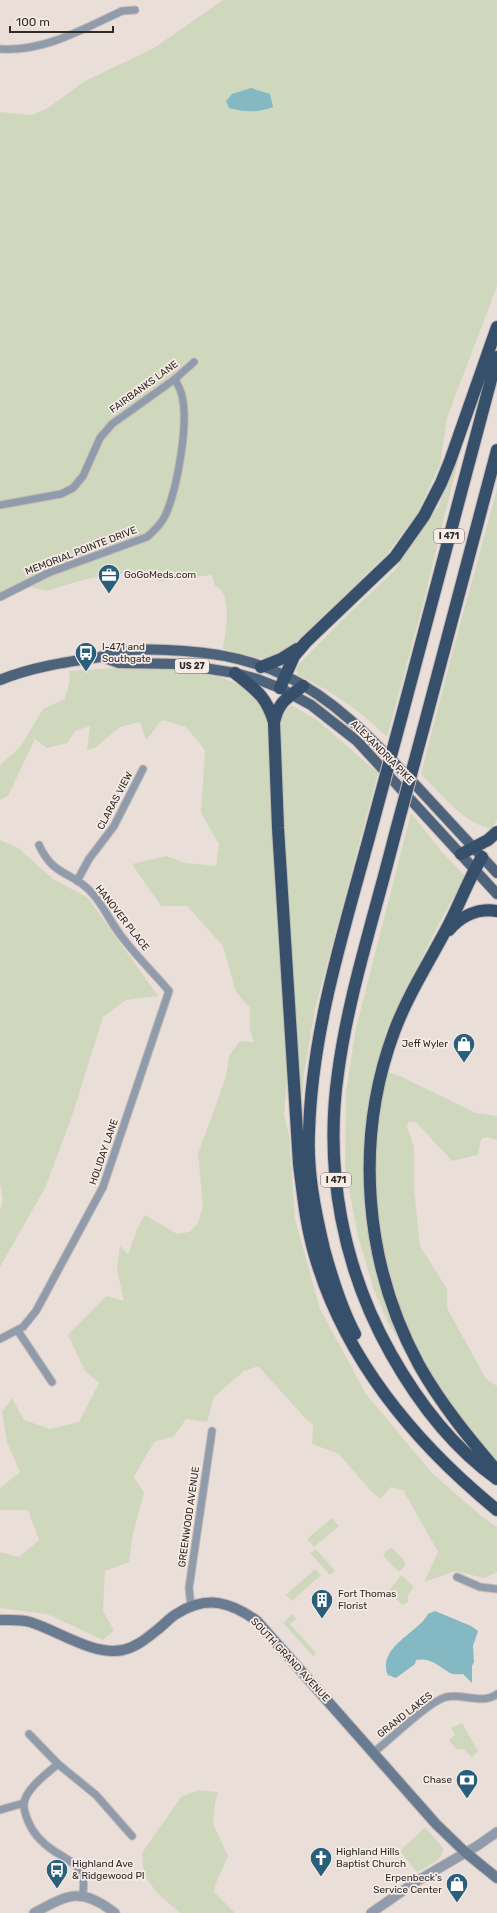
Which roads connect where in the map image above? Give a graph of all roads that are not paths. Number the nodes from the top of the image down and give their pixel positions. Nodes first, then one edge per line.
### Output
1 (135, 10) dead end
2 (0, 49) edge
3 (497, 327) edge
4 (497, 357) edge
5 (194, 362) dead end
6 (174, 379) junction
7 (497, 450) edge
8 (0, 505) edge
9 (0, 597) edge
10 (306, 642) junction
11 (102, 657) junction
12 (261, 667) junction
13 (235, 673) junction
14 (285, 676) junction
15 (0, 680) edge
16 (303, 686) junction
17 (280, 688) junction
18 (292, 694) junction
19 (274, 723) junction
20 (143, 769) dead end
21 (497, 832) edge
22 (39, 846) dead end
23 (474, 848) junction
24 (461, 854) junction
25 (482, 857) junction
26 (475, 869) junction
27 (497, 873) edge
28 (77, 881) junction
29 (497, 894) edge
30 (497, 911) edge
31 (442, 936) junction
32 (169, 991) joint
33 (18, 1331) junction
34 (0, 1339) edge
35 (52, 1382) dead end
36 (392, 1402) junction
37 (212, 1431) dead end
38 (497, 1471) edge
39 (497, 1479) edge
40 (497, 1510) edge
41 (457, 1578) dead end
42 (497, 1589) edge
43 (191, 1606) junction
44 (0, 1620) edge
45 (497, 1694) edge
46 (29, 1734) dead end
47 (374, 1752) junction
48 (58, 1764) junction
49 (24, 1802) junction
50 (0, 1810) edge
51 (497, 1832) edge
52 (132, 1836) dead end
53 (465, 1852) junction
54 (497, 1878) edge
55 (83, 1895) junction
56 (34, 1913) edge
57 (115, 1913) edge
58 (371, 1913) edge

1 - 2 street
3 - 10 highway
4 - 36 highway, I 471, bridge
5 - 6 street, FAIRBANKS LANE
6 - 8 street, FAIRBANKS LANE
6 - 9 street, MEMORIAL POINTE DRIVE
7 - 39 highway, I 471, bridge
10 - 12 highway
10 - 14 highway
11 - 12 main road, ALEXANDRIA PIKE / US 27
11 - 13 main road, ALEXANDRIA PIKE / US 27
11 - 15 main road, ALEXANDRIA PIKE / US 27
12 - 14 main road, ALEXANDRIA PIKE / US 27
13 - 17 main road, ALEXANDRIA PIKE / US 27
13 - 19 highway
14 - 16 main road, ALEXANDRIA PIKE / US 27
14 - 17 highway
16 - 18 highway
16 - 23 main road, ALEXANDRIA PIKE / US 27
17 - 18 main road, ALEXANDRIA PIKE / US 27
18 - 19 highway
18 - 24 main road, ALEXANDRIA PIKE / US 27
19 - 36 highway
20 - 28 street, CLARAS VIEW
21 - 23 highway
22 - 28 street, HANOVER PLACE
23 - 24 highway
23 - 25 main road, ALEXANDRIA PIKE / US 27
24 - 26 main road, ALEXANDRIA PIKE / US 27
25 - 26 highway
25 - 27 main road, ALEXANDRIA PIKE / US 27
26 - 29 main road, ALEXANDRIA PIKE / US 27
26 - 31 highway
28 - 32 street, HANOVER PLACE
30 - 31 highway
31 - 38 highway
32 - 33 street, HOLIDAY LANE
33 - 34 street, HOLIDAY LANE
33 - 35 street
36 - 40 highway, I 471
37 - 43 street, GREENWOOD AVENUE
41 - 42 street
43 - 44 main road, SOUTH GRAND AVENUE
43 - 47 main road, SOUTH GRAND AVENUE
45 - 47 street, GRAND LAKES
46 - 48 street
47 - 53 main road, SOUTH GRAND AVENUE
48 - 49 street
48 - 52 street
49 - 50 street
49 - 55 street
51 - 53 street
53 - 54 main road, SOUTH GRAND AVENUE
53 - 58 street
55 - 56 street
55 - 57 street

